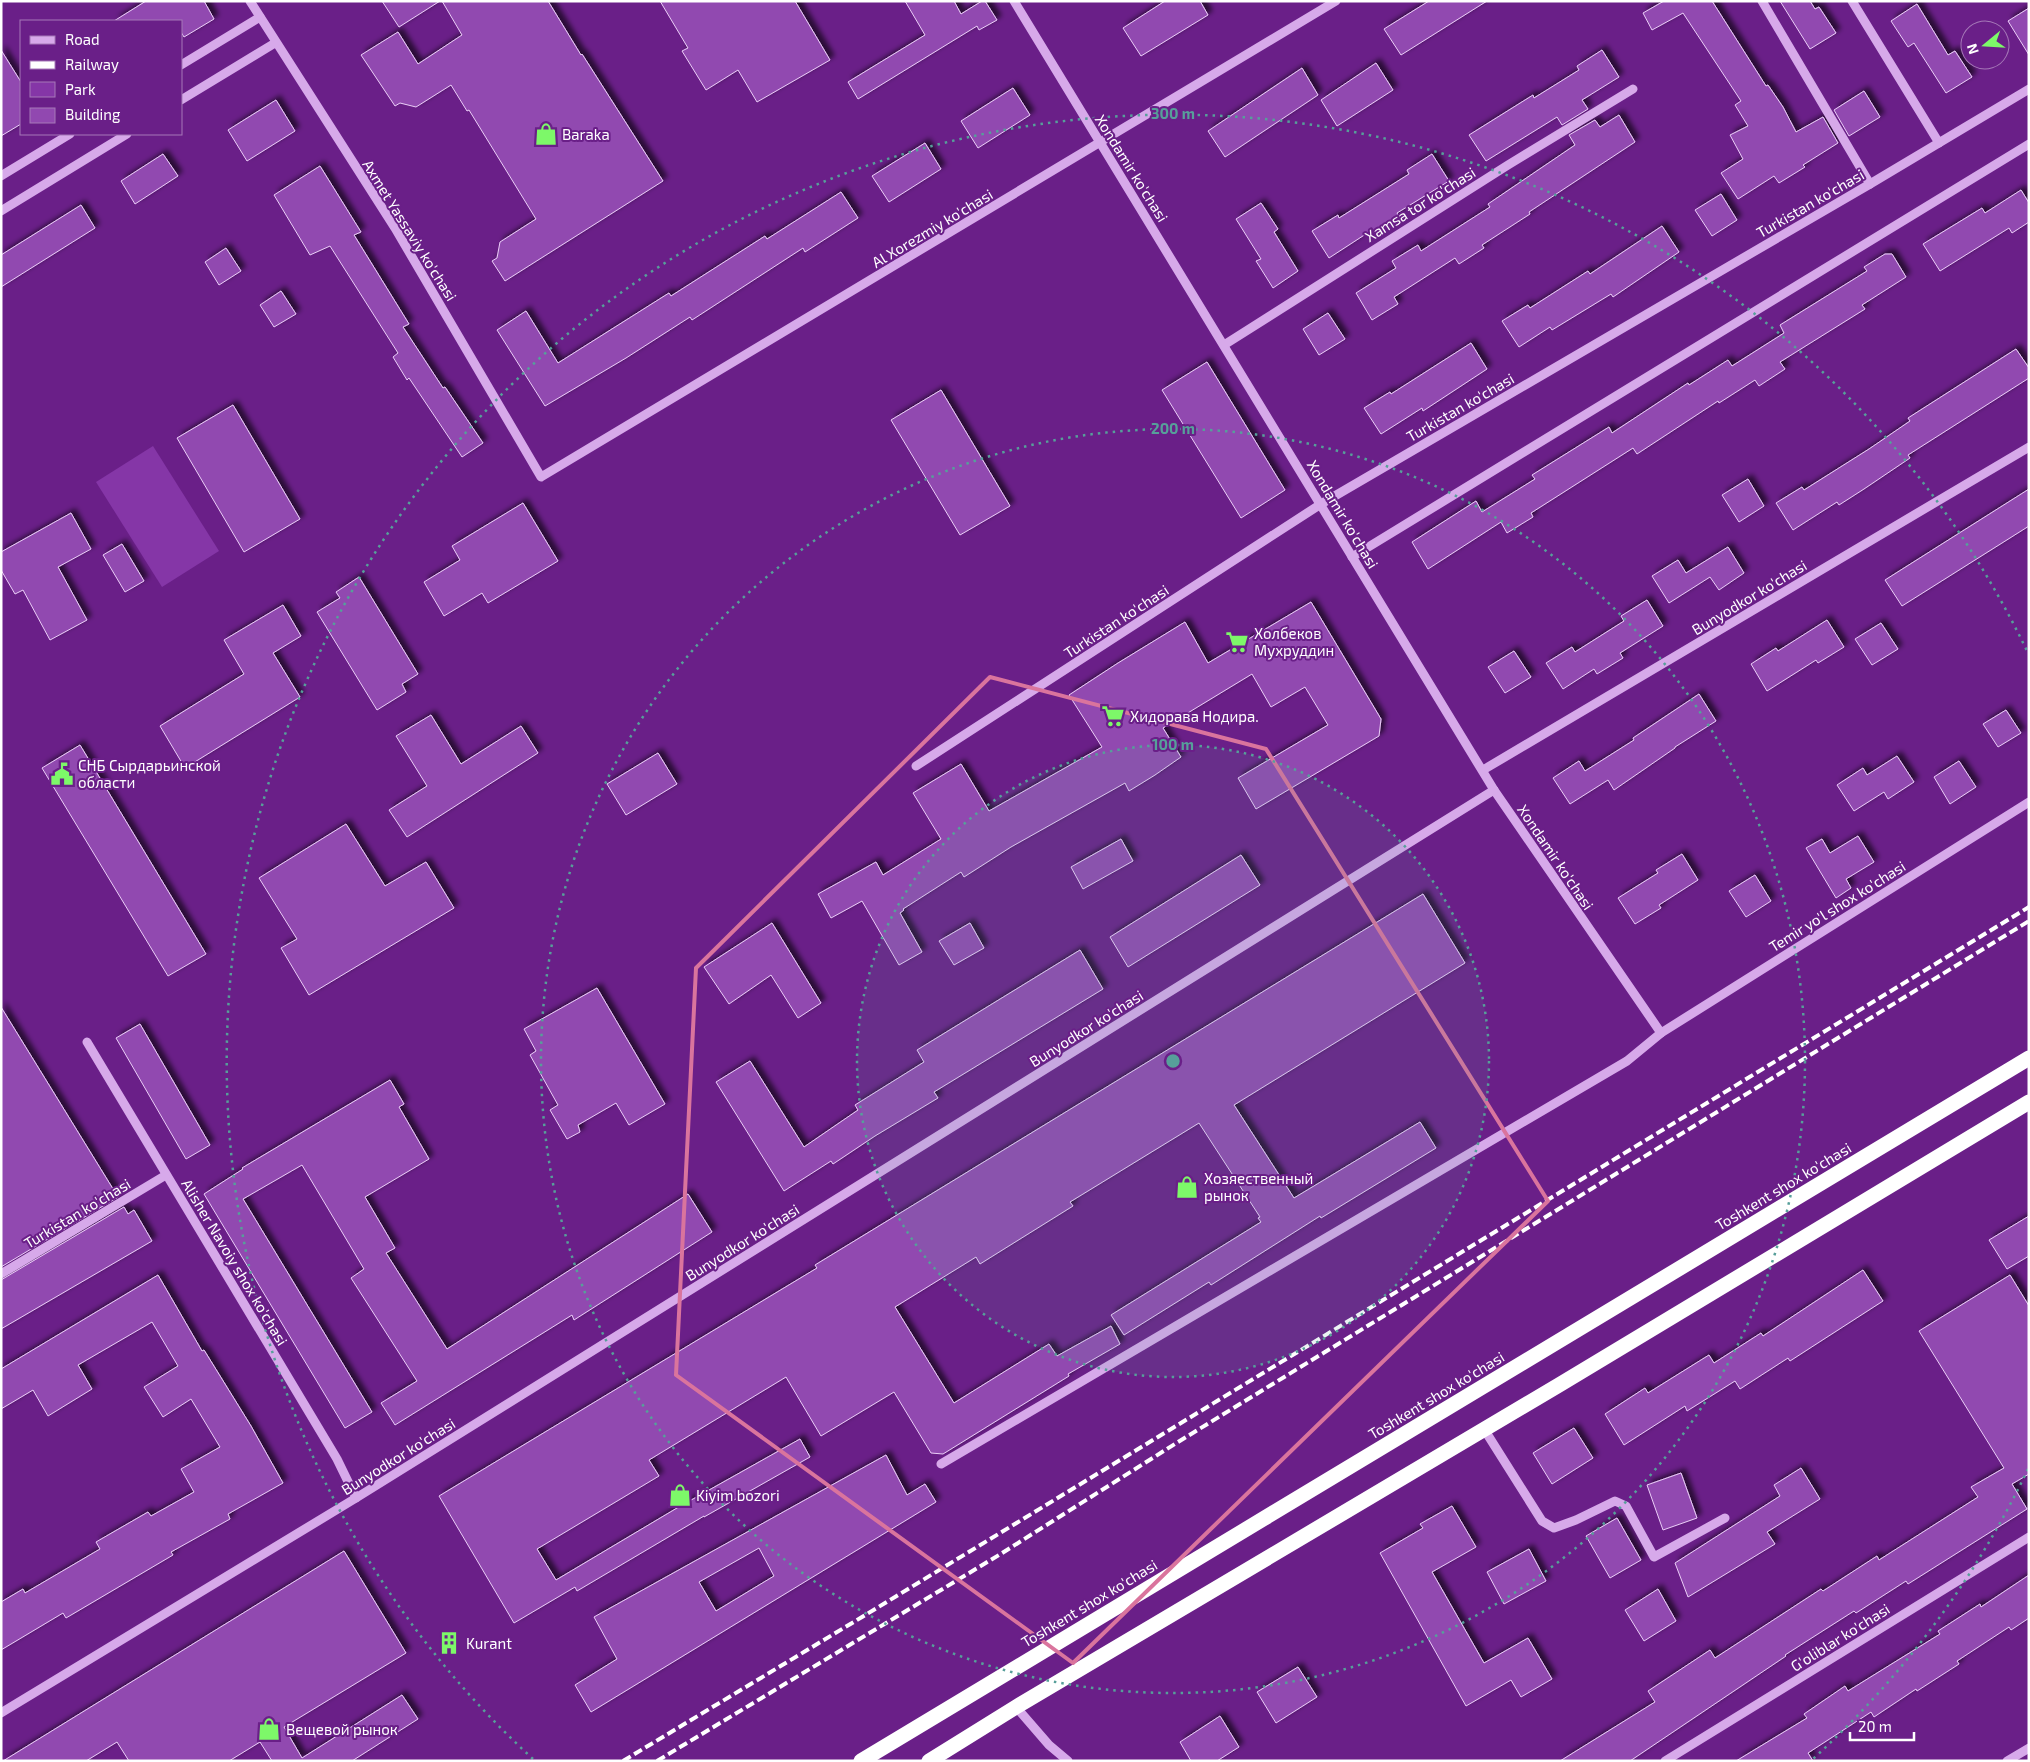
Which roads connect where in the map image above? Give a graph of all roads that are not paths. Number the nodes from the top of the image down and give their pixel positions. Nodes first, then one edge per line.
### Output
1 (250, 1) edge
2 (1014, 1) edge
3 (1336, 1) edge
4 (1762, 1) edge
5 (1852, 1) edge
6 (260, 17) junction
7 (275, 43) junction
8 (182, 65) edge
9 (1633, 89) dead end
10 (2029, 89) edge
11 (182, 99) edge
12 (68, 135) edge
13 (125, 135) edge
14 (1939, 143) junction
15 (1100, 144) junction
16 (2029, 144) edge
17 (1, 176) edge
18 (1870, 184) junction
19 (1, 211) edge
20 (1224, 345) junction
21 (2029, 447) edge
22 (541, 477) joint
23 (1321, 504) junction
24 (1352, 557) junction
25 (916, 766) dead end
26 (1483, 770) junction
27 (1494, 790) junction
28 (2029, 802) edge
29 (1660, 1033) junction
30 (87, 1042) dead end
31 (2029, 1058) edge
32 (2029, 1102) edge
33 (166, 1175) junction
34 (1, 1274) edge
35 (1484, 1429) junction
36 (941, 1464) dead end
37 (356, 1498) junction
38 (1725, 1518) dead end
39 (2029, 1537) edge
40 (1016, 1707) junction
41 (1, 1714) edge
42 (2029, 1748) edge
43 (861, 1761) edge
44 (930, 1761) edge
45 (1068, 1761) edge
46 (1665, 1761) edge
47 (2008, 1761) edge

1 - 6 street, Axmet Yassaviy ko'chasi
2 - 15 street, Xondamir ko'chasi
3 - 15 street, Al Xorezmiy ko'chasi
4 - 18 street
5 - 14 street
6 - 7 street, Axmet Yassaviy ko'chasi
6 - 8 street
7 - 11 street
7 - 22 street, Axmet Yassaviy ko'chasi
9 - 20 street, Xamsa tor ko'chasi
10 - 14 street, Turkistan ko'chasi
12 - 17 street
13 - 19 street
14 - 18 street, Turkistan ko'chasi
15 - 20 street, Xondamir ko'chasi
15 - 22 street, Al Xorezmiy ko'chasi
16 - 24 street
18 - 23 street, Turkistan ko'chasi
20 - 23 street, Xondamir ko'chasi
21 - 26 street, Bunyodkor ko'chasi
23 - 24 street, Xondamir ko'chasi
23 - 25 street, Turkistan ko'chasi
24 - 26 street, Xondamir ko'chasi
26 - 27 street, Xondamir ko'chasi
27 - 29 street, Xondamir ko'chasi
27 - 37 street, Bunyodkor ko'chasi
28 - 29 street, Temir yo'l shox ko'chasi
29 - 36 street, Temir yo'l shox ko'chasi
30 - 33 street, Alisher Navoiy shox ko'chasi
31 - 43 highway, Toshkent shox ko'chasi
32 - 35 highway
33 - 34 street, Turkistan ko'chasi
33 - 37 street, Alisher Navoiy shox ko'chasi
35 - 38 street
35 - 40 highway
37 - 41 street, Bunyodkor ko'chasi
39 - 46 street, G'oliblar ko'chasi
40 - 44 highway
40 - 45 street
42 - 47 street

